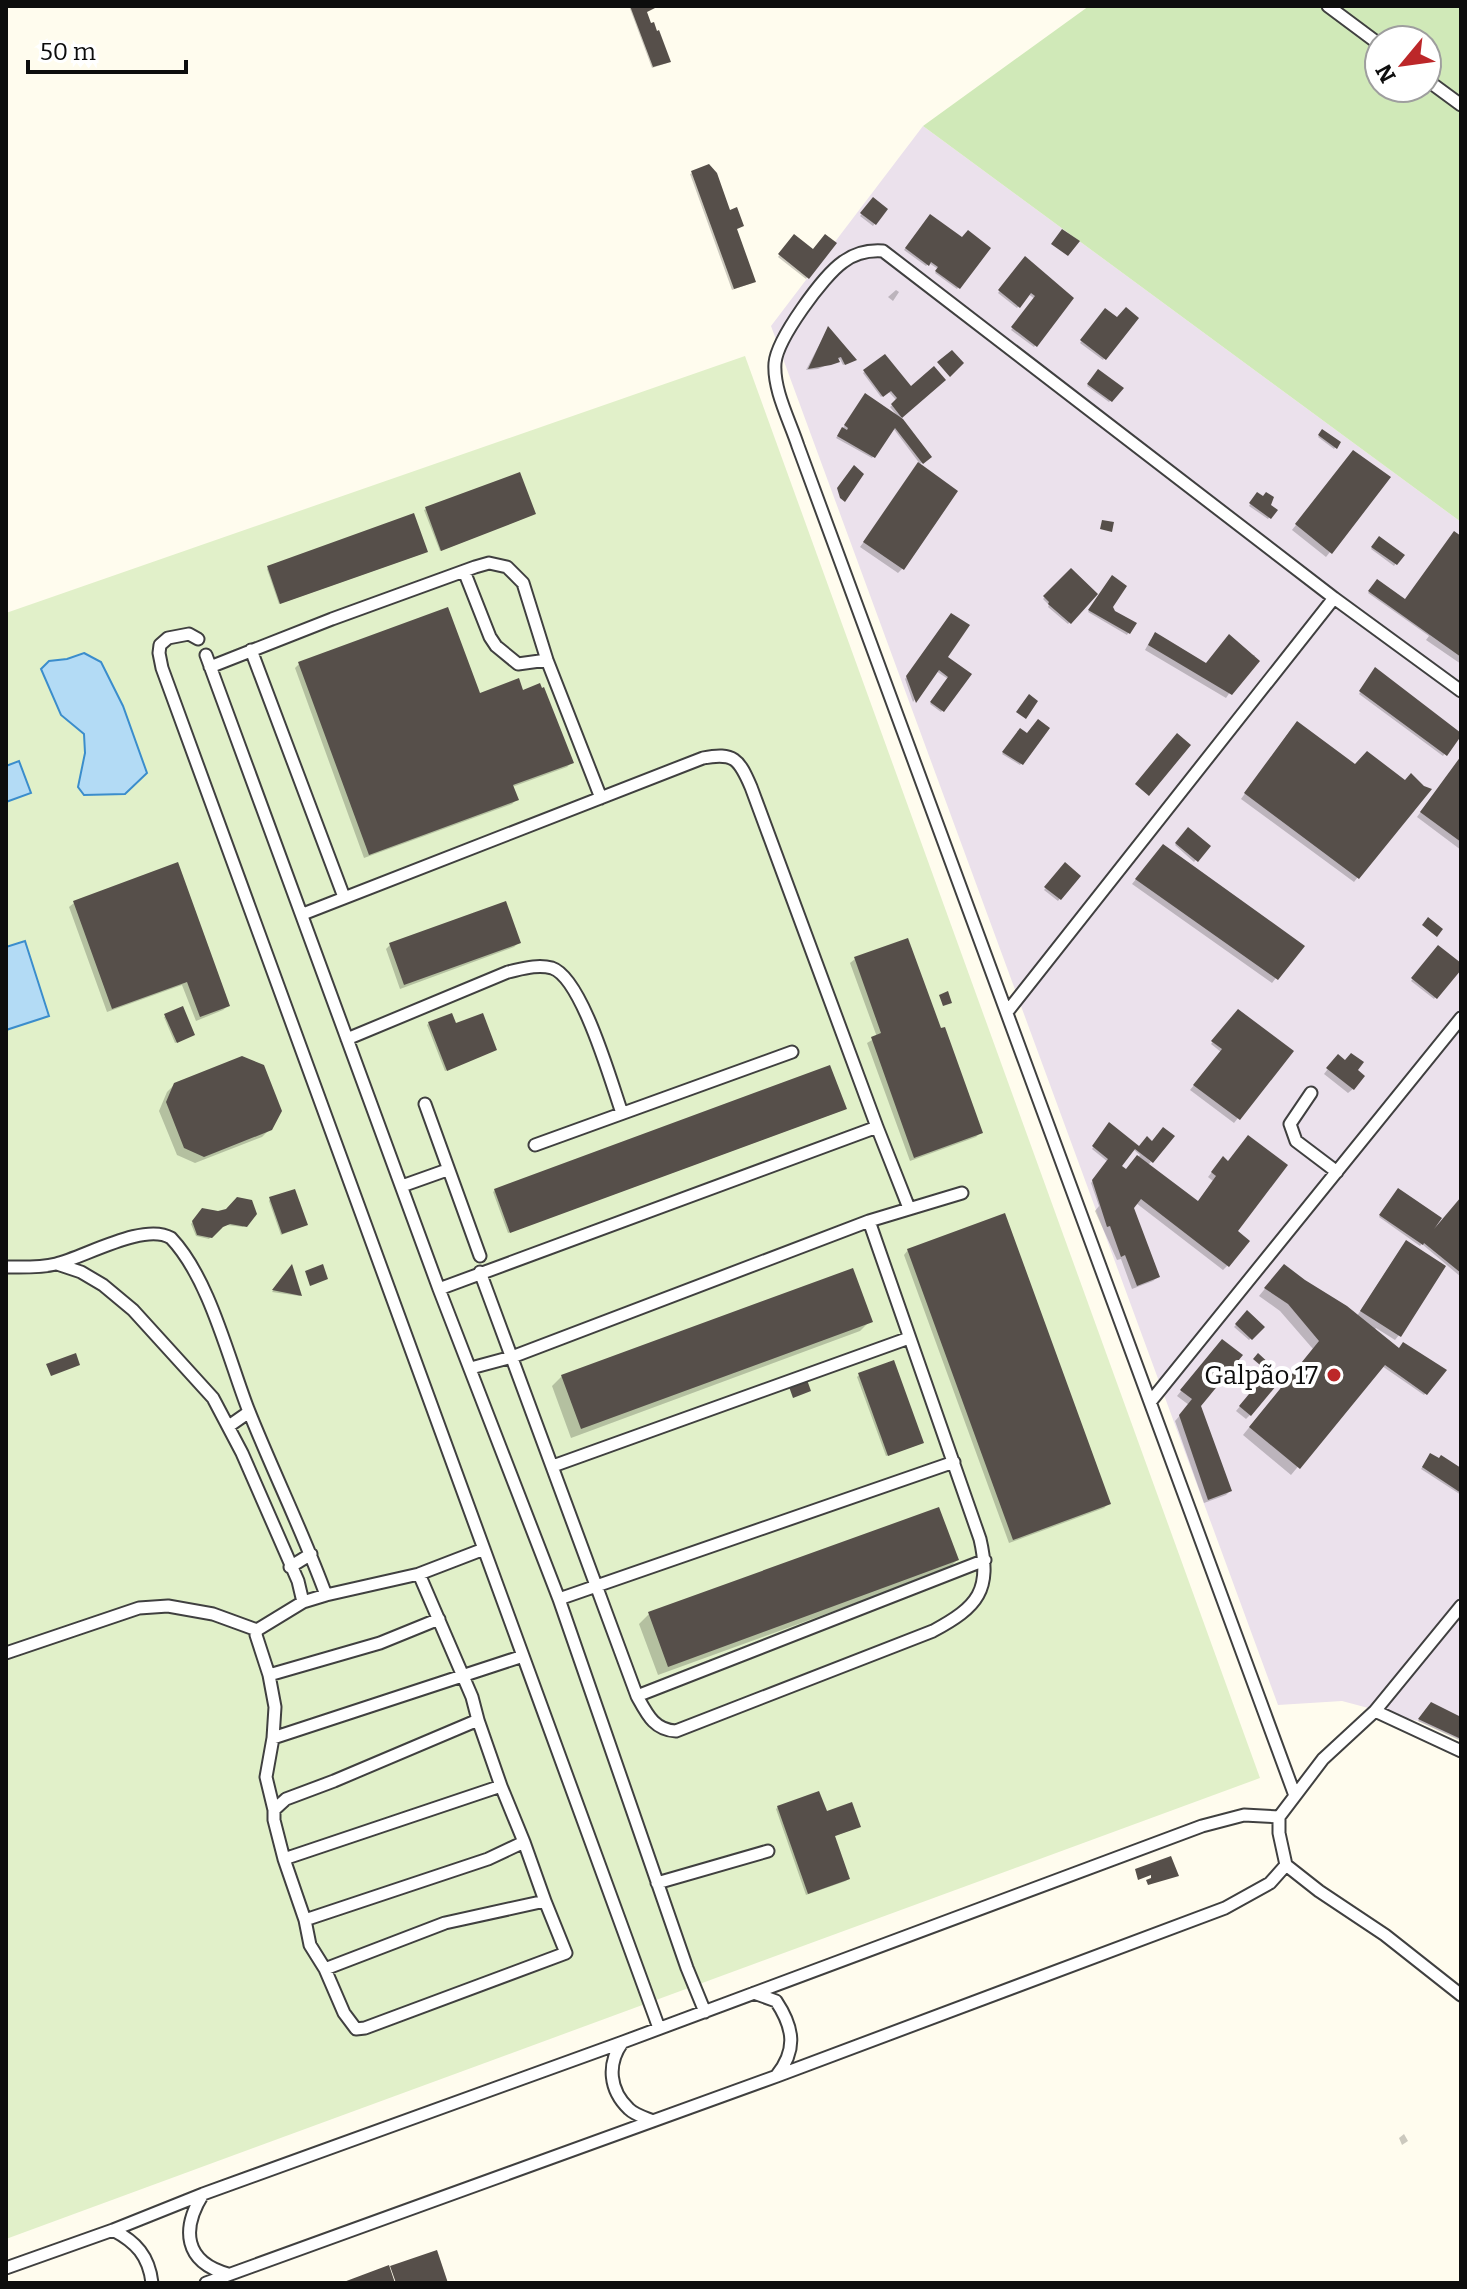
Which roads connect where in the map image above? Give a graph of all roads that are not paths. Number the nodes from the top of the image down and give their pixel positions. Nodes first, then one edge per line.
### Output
1 (1328, 6) edge
2 (1363, 32) edge
3 (1443, 92) edge
4 (1461, 105) edge
5 (464, 571) junction
6 (1334, 598) junction
7 (198, 639) dead end
8 (251, 650) junction
9 (547, 660) junction
10 (1461, 691) edge
11 (601, 798) junction
12 (344, 897) junction
13 (303, 914) junction
14 (1007, 1012) junction
15 (1461, 1018) edge
16 (347, 1039) junction
17 (792, 1052) dead end
18 (1311, 1093) dead end
19 (425, 1104) dead end
20 (622, 1113) junction
21 (877, 1127) junction
22 (535, 1145) dead end
23 (447, 1170) junction
24 (1337, 1172) junction
25 (402, 1186) junction
26 (962, 1193) dead end
27 (909, 1208) junction
28 (869, 1221) junction
29 (480, 1256) dead end
30 (57, 1264) junction
31 (6, 1267) edge
32 (480, 1272) junction
33 (439, 1289) junction
34 (909, 1338) junction
35 (512, 1357) junction
36 (471, 1368) junction
37 (1151, 1401) junction
38 (249, 1412) junction
39 (229, 1426) junction
40 (954, 1462) junction
41 (553, 1466) junction
42 (484, 1549) junction
43 (311, 1554) junction
44 (985, 1560) junction
45 (290, 1567) junction
46 (419, 1574) junction
47 (597, 1586) junction
48 (326, 1595) junction
49 (559, 1599) junction
50 (303, 1602) junction
51 (1461, 1606) edge
52 (439, 1619) junction
53 (257, 1630) junction
54 (6, 1653) edge
55 (523, 1656) junction
56 (269, 1675) junction
57 (463, 1676) junction
58 (637, 1696) junction
59 (1375, 1711) junction
60 (478, 1720) junction
61 (273, 1738) junction
62 (1461, 1751) edge
63 (501, 1786) junction
64 (1294, 1793) junction
65 (274, 1810) junction
66 (1279, 1817) junction
67 (524, 1842) junction
68 (768, 1851) dead end
69 (284, 1859) junction
70 (1286, 1865) junction
71 (657, 1883) junction
72 (545, 1901) junction
73 (305, 1920) junction
74 (325, 1969) junction
75 (754, 1993) junction
76 (1461, 1995) edge
77 (705, 2012) junction
78 (659, 2028) junction
79 (623, 2042) junction
80 (777, 2076) junction
81 (653, 2121) junction
82 (203, 2194) junction
83 (113, 2230) junction
84 (6, 2268) edge
85 (228, 2274) junction
86 (152, 2283) edge
87 (206, 2283) edge

1 - 2 lane
3 - 4 lane
5 - 8 lane
5 - 9 lane
5 - 9 lane
6 - 10 lane
6 - 14 lane
6 - 14 lane
7 - 42 lane
8 - 12 lane
8 - 13 lane
9 - 11 lane
11 - 12 lane
11 - 21 lane
12 - 13 lane
13 - 16 lane
14 - 37 lane
15 - 24 lane
16 - 20 lane
16 - 25 lane
17 - 20 lane
18 - 24 lane
19 - 23 lane
20 - 22 lane
21 - 27 lane
21 - 32 lane
23 - 25 lane
23 - 29 lane
24 - 37 lane
25 - 33 lane
26 - 27 lane
27 - 28 lane
28 - 34 lane
28 - 35 lane
30 - 31 lane
30 - 38 lane
30 - 39 lane
32 - 33 lane
32 - 35 lane
33 - 36 lane
34 - 40 lane
34 - 41 lane
35 - 36 lane
35 - 41 lane
36 - 49 lane
37 - 64 lane
38 - 39 lane
38 - 43 lane
39 - 45 lane
40 - 44 lane
40 - 47 lane
41 - 47 lane
42 - 46 lane
42 - 55 lane
43 - 45 lane
43 - 48 lane
44 - 58 lane
44 - 58 lane
45 - 50 lane
46 - 48 lane
46 - 52 lane
47 - 49 lane
47 - 58 lane
48 - 50 lane
49 - 71 lane
50 - 53 lane
51 - 59 lane
52 - 56 lane
52 - 57 lane
53 - 54 lane
53 - 56 lane
55 - 57 lane
55 - 78 lane
56 - 61 lane
57 - 60 lane
57 - 61 lane
59 - 62 lane
59 - 64 lane
60 - 63 lane
60 - 65 lane
61 - 65 lane
63 - 67 lane
63 - 69 lane
64 - 66 lane
65 - 69 lane
66 - 70 lane
66 - 75 lane
67 - 72 lane
67 - 73 lane
68 - 71 lane
69 - 73 lane
70 - 76 lane
70 - 80 lane
71 - 77 lane
72 - 74 lane
72 - 74 lane
73 - 74 lane
75 - 77 lane
75 - 80 lane
77 - 78 lane
78 - 79 lane
79 - 81 lane
79 - 82 lane
80 - 81 lane
81 - 85 lane
82 - 83 lane
82 - 85 lane
83 - 84 lane
83 - 86 lane
85 - 87 lane

